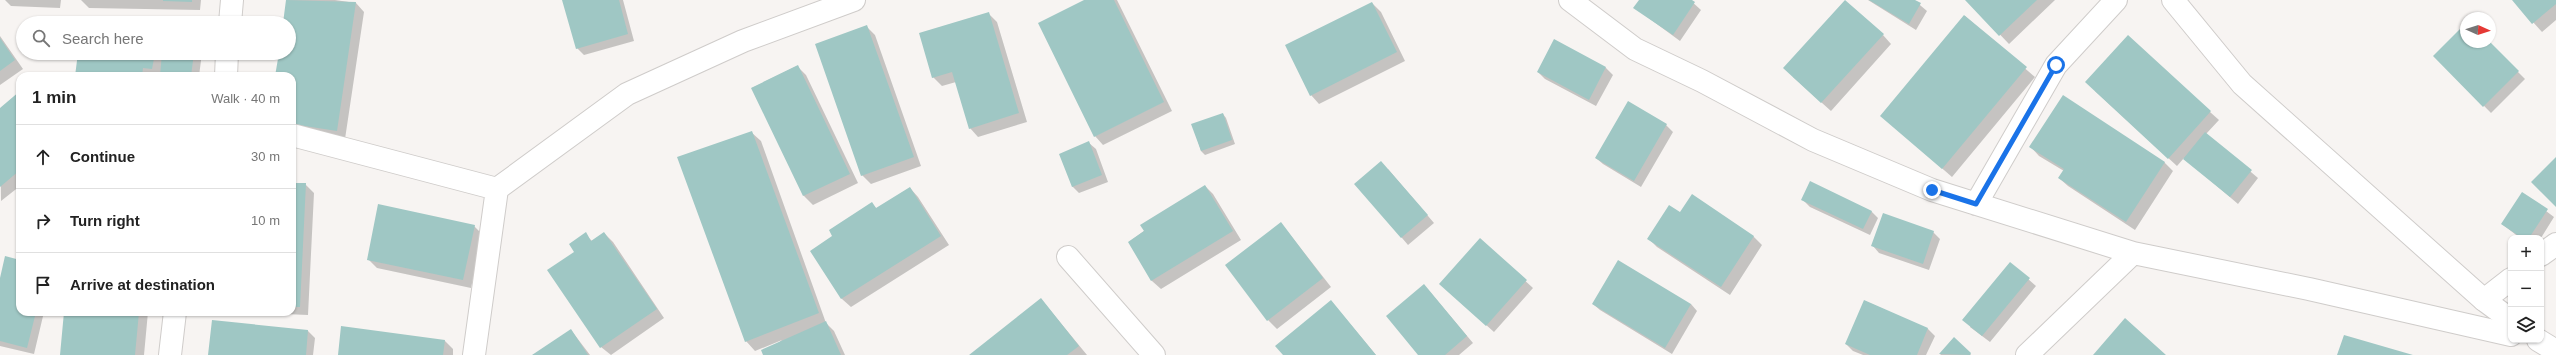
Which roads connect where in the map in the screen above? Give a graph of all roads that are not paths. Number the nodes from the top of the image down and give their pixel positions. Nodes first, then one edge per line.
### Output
1 (232, 0) edge
2 (854, 0) edge
3 (1570, 0) edge
4 (2116, 0) edge
5 (2173, 0) edge
6 (231, 16) edge
7 (227, 60) edge
8 (226, 72) edge
9 (296, 136) edge
10 (497, 189) junction
11 (1976, 204) junction
12 (2556, 244) edge
13 (2133, 253) junction
14 (2544, 253) edge
15 (1068, 257) dead end
16 (2508, 281) edge
17 (2484, 300) junction
18 (175, 316) edge
19 (2508, 318) edge
20 (2508, 334) edge
21 (170, 355) edge
22 (474, 355) edge
23 (1154, 355) edge
24 (2027, 355) edge

1 - 6 street
2 - 10 street
3 - 11 street
4 - 11 street
5 - 17 street
7 - 8 street
9 - 10 street
10 - 22 street
11 - 13 street
12 - 14 street
13 - 20 street
13 - 24 street
15 - 23 street
16 - 17 street
17 - 19 street
18 - 21 street

